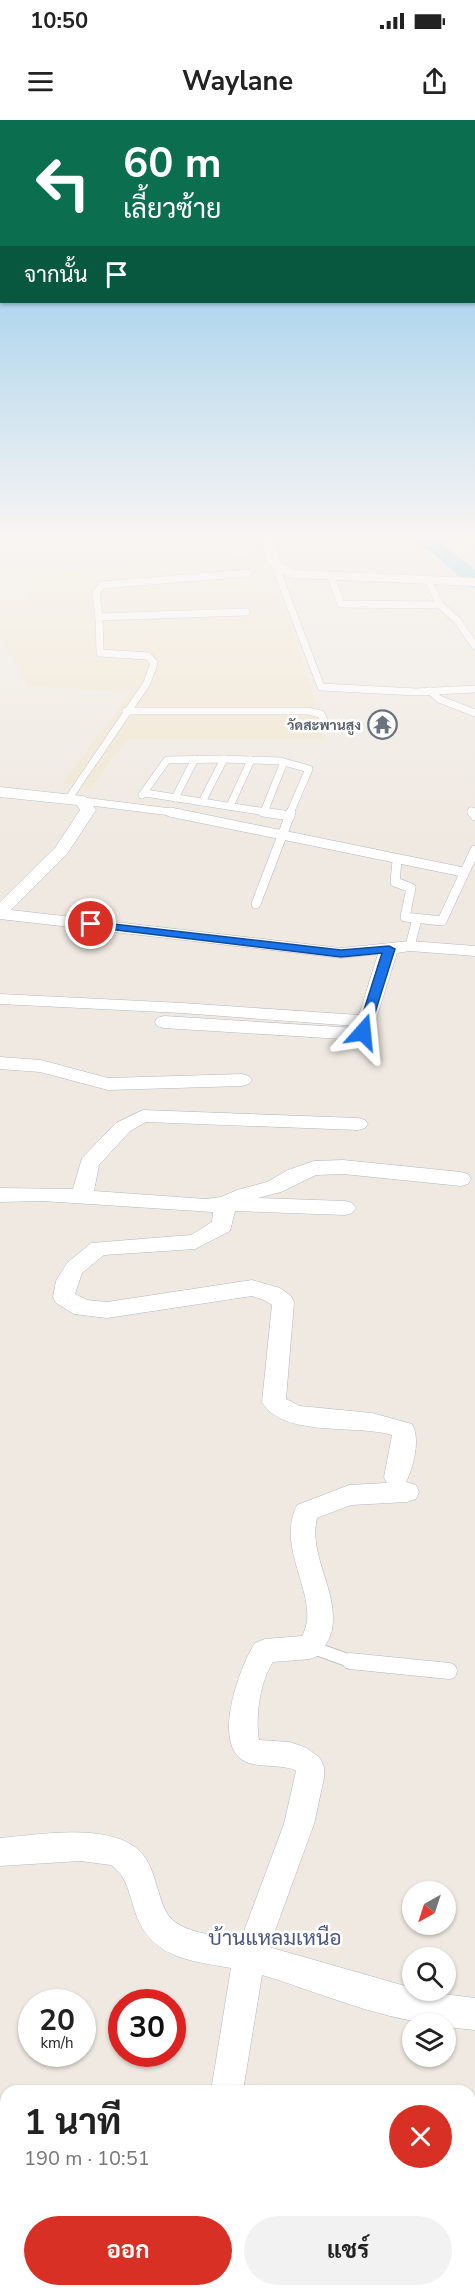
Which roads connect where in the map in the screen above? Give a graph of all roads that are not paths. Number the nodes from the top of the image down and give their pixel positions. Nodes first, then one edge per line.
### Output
1 (99, 635) edge
2 (301, 635) edge
3 (475, 689) edge
4 (430, 691) junction
5 (126, 711) junction
6 (475, 713) edge
7 (327, 727) dead end
8 (195, 759) junction
9 (224, 759) junction
10 (251, 760) junction
11 (284, 762) junction
12 (0, 792) edge
13 (145, 792) junction
14 (175, 798) junction
15 (76, 799) junction
16 (202, 802) junction
17 (212, 803) junction
18 (134, 804) junction
19 (230, 806) junction
20 (264, 812) junction
21 (290, 816) junction
22 (203, 818) junction
23 (281, 834) junction
24 (475, 850) edge
25 (397, 861) junction
26 (463, 872) junction
27 (256, 904) dead end
28 (0, 912) edge
29 (417, 919) junction
30 (410, 946) junction
31 (389, 949) junction
32 (468, 950) edge
33 (0, 999) edge
34 (165, 1022) dead end
35 (366, 1022) junction
36 (0, 1063) edge
37 (242, 1080) dead end
38 (358, 1124) dead end
39 (461, 1179) dead end
40 (0, 1195) edge
41 (82, 1197) junction
42 (225, 1204) junction
43 (345, 1208) dead end
44 (310, 1647) junction
45 (449, 1671) dead end
46 (0, 1852) edge
47 (249, 1956) junction
48 (475, 2014) edge
49 (228, 2085) edge

1 - 5 lane
2 - 4 lane
3 - 4 lane
4 - 6 lane
5 - 7 lane
5 - 15 lane
8 - 9 lane
8 - 13 lane
8 - 14 lane
9 - 10 lane
9 - 16 lane
10 - 11 lane
10 - 19 lane
11 - 20 lane
11 - 21 lane
12 - 15 street
13 - 14 lane
13 - 18 lane
14 - 16 lane
15 - 18 lane
15 - 28 street
16 - 17 lane
17 - 19 lane
17 - 22 lane
18 - 22 lane
19 - 20 lane
20 - 21 lane
21 - 23 lane
22 - 23 lane
23 - 25 lane
23 - 27 lane
24 - 26 lane
25 - 26 lane
25 - 29 lane
26 - 29 lane
28 - 31 street
29 - 30 lane
30 - 31 street
30 - 32 street
31 - 35 street
33 - 35 street
34 - 35 street
36 - 37 street
38 - 41 street
39 - 42 street
40 - 41 street
41 - 42 street
42 - 43 street
42 - 44 street
44 - 45 lane
44 - 47 street
46 - 47 street
47 - 48 street
47 - 49 street

